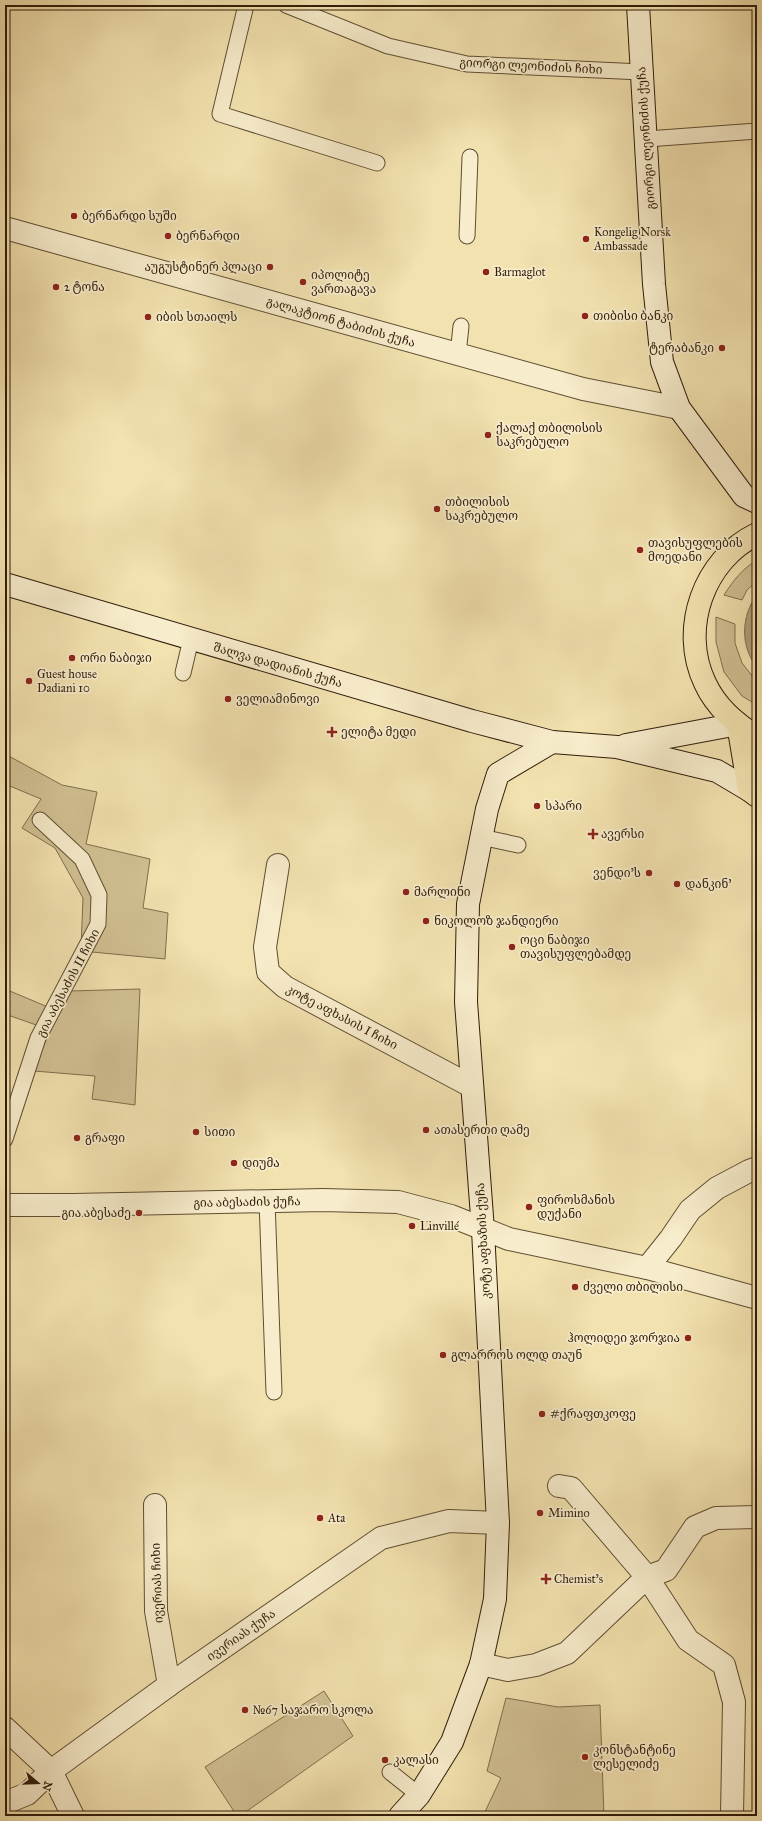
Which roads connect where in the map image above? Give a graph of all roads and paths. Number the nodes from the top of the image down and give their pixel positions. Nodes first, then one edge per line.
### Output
1 (246, 5) edge
2 (286, 5) edge
3 (638, 5) edge
4 (642, 72) junction
5 (757, 131) edge
6 (647, 139) junction
7 (470, 157) dead end
8 (377, 163) dead end
9 (5, 228) edge
10 (467, 236) dead end
11 (460, 326) dead end
12 (458, 354) junction
13 (679, 408) junction
14 (757, 502) edge
15 (757, 534) edge
16 (5, 584) edge
17 (191, 639) junction
18 (183, 673) dead end
19 (738, 724) junction
20 (757, 737) edge
21 (552, 742) junction
22 (617, 747) junction
23 (753, 793) edge
24 (40, 820) dead end
25 (481, 837) junction
26 (518, 844) dead end
27 (278, 865) dead end
28 (471, 1086) junction
29 (5, 1139) edge
30 (757, 1168) edge
31 (267, 1201) junction
32 (5, 1205) edge
33 (483, 1230) junction
34 (647, 1268) junction
35 (757, 1298) edge
36 (274, 1392) dead end
37 (559, 1486) dead end
38 (155, 1505) dead end
39 (757, 1517) edge
40 (498, 1523) junction
41 (647, 1577) junction
42 (481, 1664) junction
43 (169, 1685) junction
44 (5, 1728) edge
45 (51, 1771) junction
46 (390, 1772) dead end
47 (419, 1795) junction
48 (5, 1802) edge
49 (73, 1816) edge
50 (400, 1816) edge
51 (732, 1816) edge

1 - 8 lane
2 - 4 lane, გიორგი ლეონიძის ჩიხი
3 - 4 street, გიორგი ლეონიძის ქუჩა
4 - 6 street, გიორგი ლეონიძის ქუჩა
5 - 6 lane
6 - 13 street, გიორგი ლეონიძის ქუჩა
7 - 10 lane
9 - 12 street, გალაკტიონ ტაბიძის ქუჩა
11 - 12 lane
12 - 13 street, გალაკტიონ ტაბიძის ქუჩა
13 - 14 street, გიორგი ლეონიძის ქუჩა
15 - 19 main road
16 - 17 street, შალვა დადიანის ქუჩა
17 - 18 lane
17 - 21 street, შალვა დადიანის ქუჩა
19 - 20 main road
19 - 22 street
19 - 23 main road
21 - 22 street
21 - 25 street, კოტე აფხაზის ქუჩა
22 - 23 street
24 - 29 lane, გია აბესაძის II ჩიხი
25 - 26 lane
25 - 28 street, კოტე აფხაზის ქუჩა
27 - 28 street, კოტე აფხასის I ჩიხი
28 - 33 street, კოტე აფხაზის ქუჩა
30 - 34 street
31 - 32 street, გია აბესაძის ქუჩა
31 - 33 street, გია აბესაძის ქუჩა
31 - 36 lane
33 - 34 street, გია აბესაძის ქუჩა
33 - 40 street, კოტე აფხაზის ქუჩა
34 - 35 street, გია აბესაძის ქუჩა
37 - 41 street
38 - 43 street, ივერიას ჩიხი
39 - 41 street
40 - 42 street, კოტე აფხაზის ქუჩა
40 - 43 street, ივერიას ქუჩა
41 - 42 street
41 - 51 street
42 - 47 street, კოტე აფხაზის ქუჩა
43 - 45 street, ივერიას ქუჩა
44 - 45 street
45 - 48 street, ივერიას ქუჩა
45 - 49 street
46 - 47 lane
47 - 50 street, კოტე აფხაზის ქუჩა

